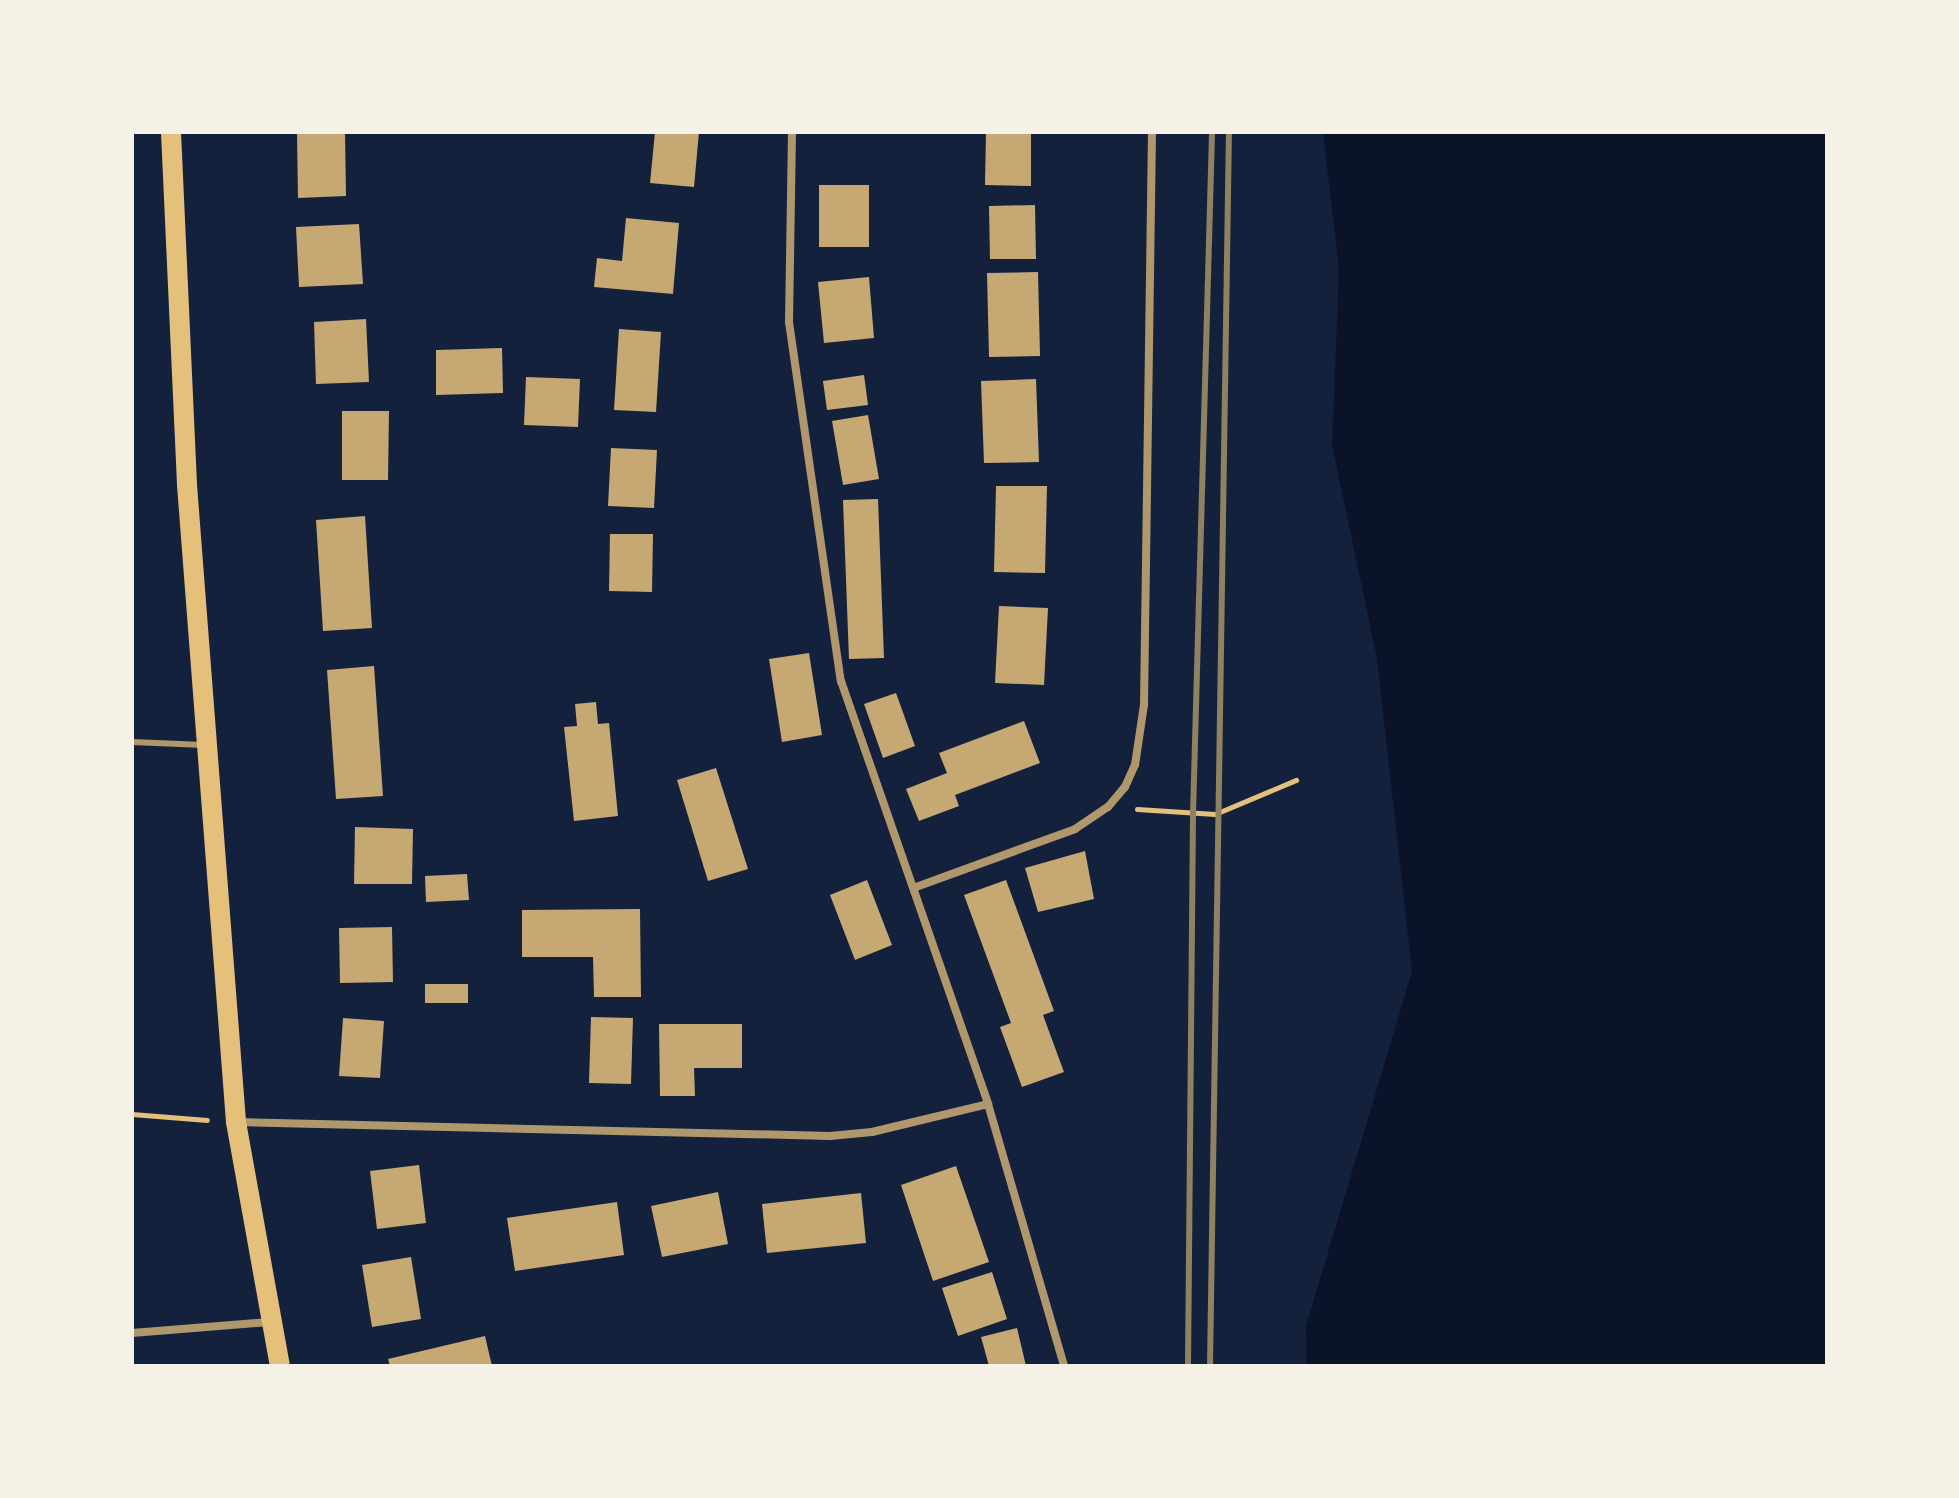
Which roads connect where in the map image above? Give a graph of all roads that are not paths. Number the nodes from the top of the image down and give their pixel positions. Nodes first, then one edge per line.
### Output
1 (171, 132) edge
2 (792, 132) edge
3 (1152, 132) edge
4 (132, 742) edge
5 (207, 745) junction
6 (916, 887) junction
7 (988, 1104) junction
8 (236, 1122) junction
9 (270, 1322) junction
10 (132, 1333) edge
11 (280, 1366) edge
12 (1064, 1366) edge

1 - 5 main road
2 - 6 street
3 - 6 street
4 - 5 lane
5 - 8 main road
6 - 7 street
7 - 8 street
7 - 12 street
8 - 9 main road
9 - 10 street
9 - 11 main road

